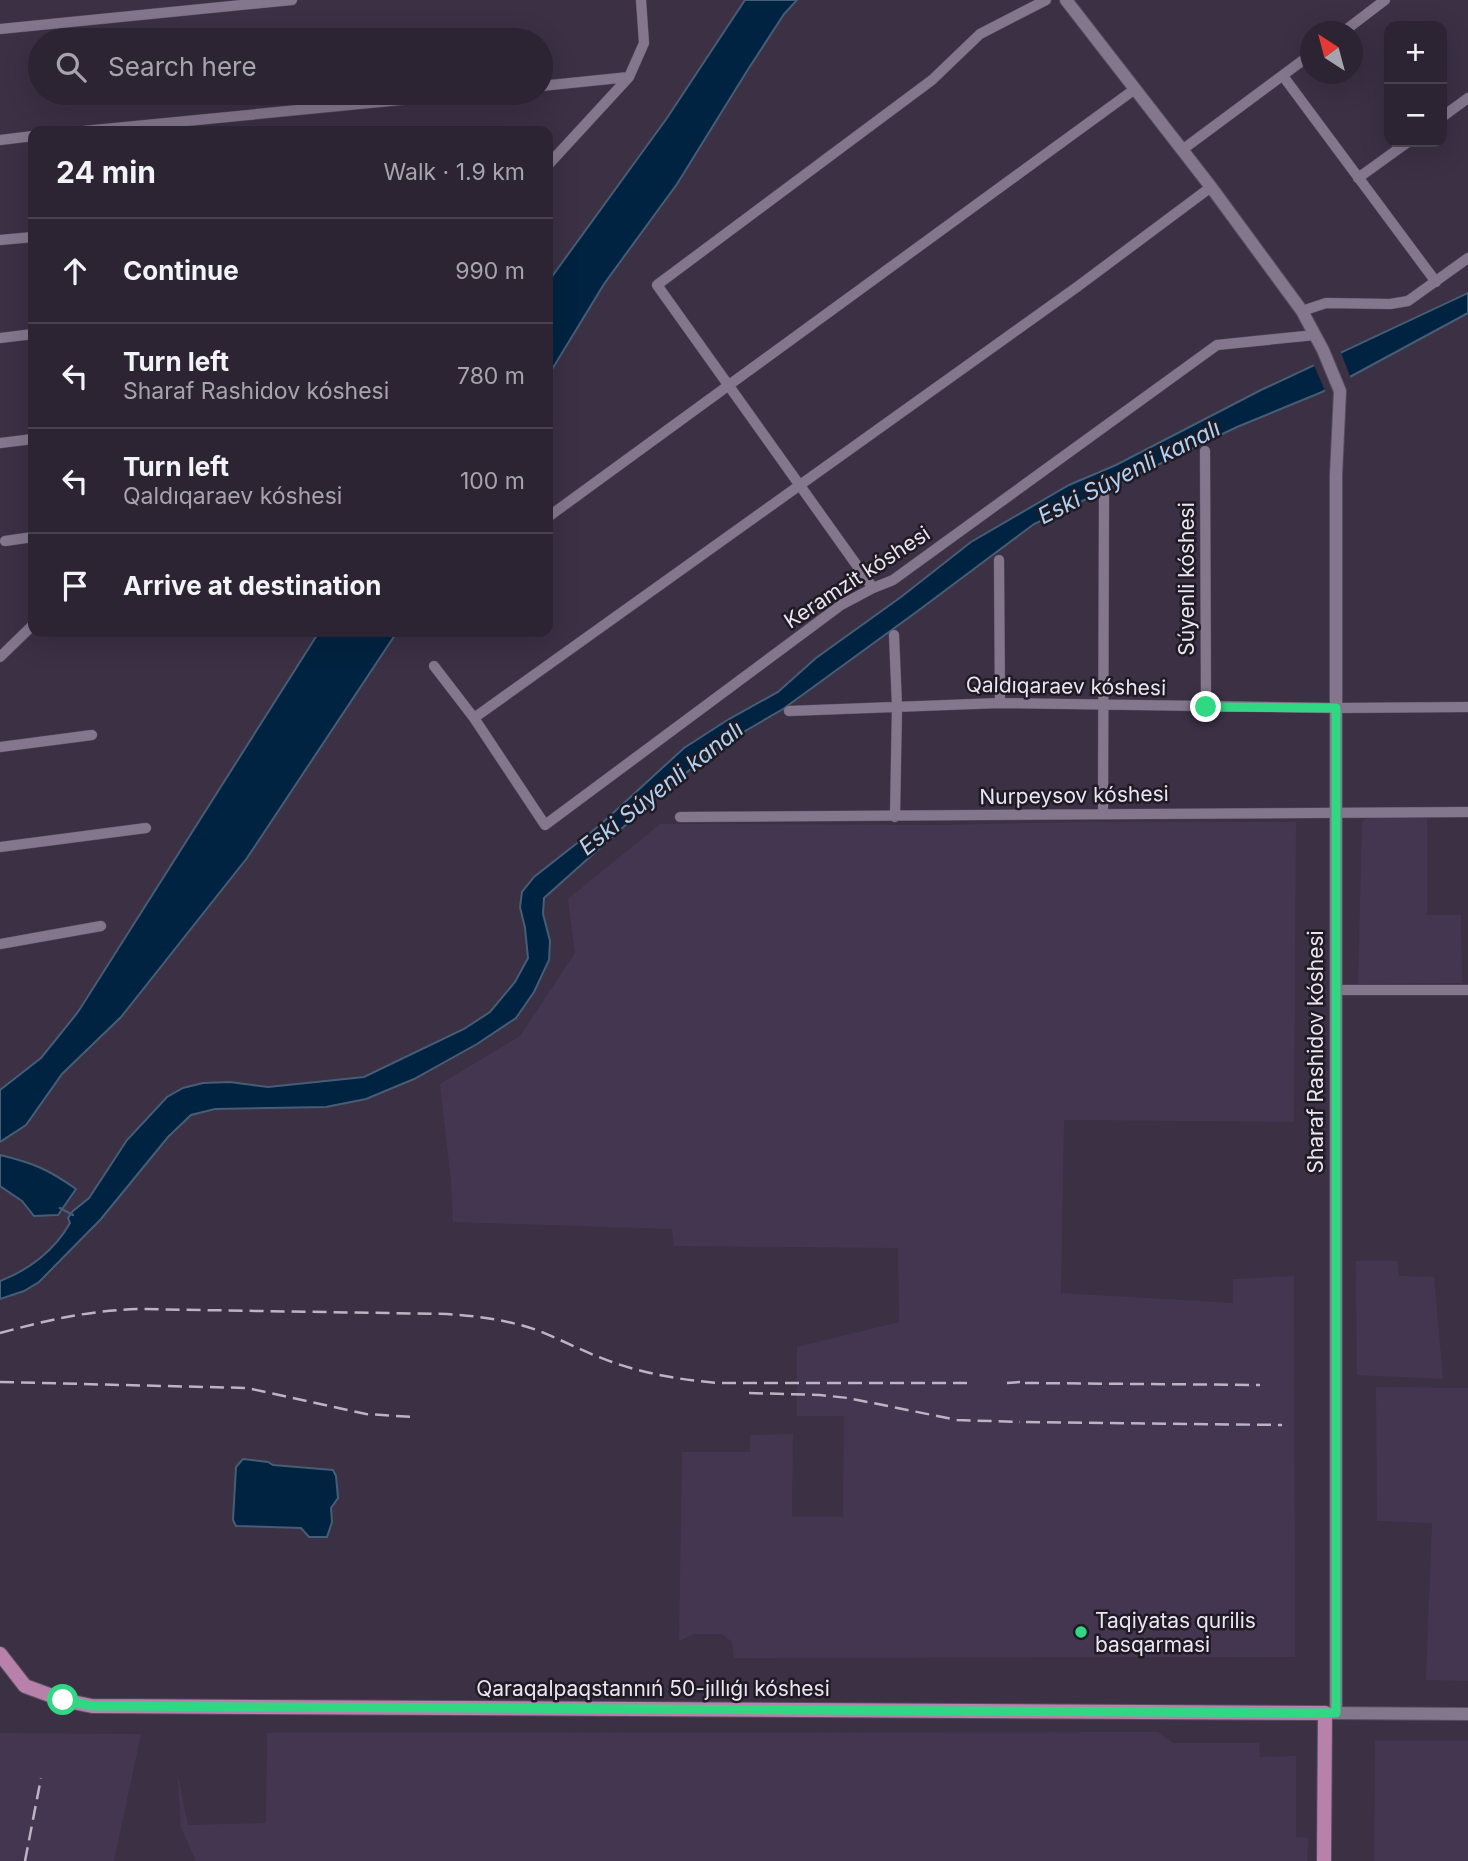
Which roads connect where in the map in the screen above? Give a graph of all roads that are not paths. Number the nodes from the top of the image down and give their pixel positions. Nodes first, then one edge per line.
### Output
1 (292, 0) edge
2 (641, 0) edge
3 (1046, 0) edge
4 (1385, 0) edge
5 (1070, 1) edge
6 (1357, 21) edge
7 (0, 29) edge
8 (1300, 63) edge
9 (1283, 76) junction
10 (629, 77) junction
11 (553, 85) edge
12 (1135, 89) junction
13 (1468, 98) edge
14 (349, 105) edge
15 (1447, 113) edge
16 (135, 126) edge
17 (28, 137) edge
18 (0, 140) edge
19 (1401, 147) edge
20 (1182, 150) junction
21 (553, 160) edge
22 (1358, 178) junction
23 (1211, 187) junction
24 (28, 237) edge
25 (0, 240) edge
26 (1468, 258) edge
27 (1436, 282) junction
28 (1302, 311) junction
29 (28, 335) edge
30 (1315, 335) junction
31 (0, 338) edge
32 (728, 387) junction
33 (28, 440) edge
34 (0, 443) edge
35 (1205, 451) dead end
36 (801, 486) junction
37 (1104, 498) dead end
38 (553, 513) edge
39 (28, 538) edge
40 (5, 541) dead end
41 (999, 560) dead end
42 (873, 588) junction
43 (28, 630) edge
44 (894, 635) dead end
45 (0, 657) edge
46 (435, 666) dead end
47 (1000, 703) junction
48 (1104, 705) junction
49 (897, 706) junction
50 (1206, 707) junction
51 (1468, 707) edge
52 (1336, 708) junction
53 (789, 711) dead end
54 (474, 718) junction
55 (92, 735) dead end
56 (0, 747) edge
57 (1336, 812) junction
58 (1468, 812) edge
59 (1103, 814) junction
60 (680, 817) dead end
61 (895, 817) junction
62 (146, 828) dead end
63 (0, 847) edge
64 (100, 926) dead end
65 (0, 944) edge
66 (1336, 990) junction
67 (1468, 990) edge
68 (0, 1654) edge
69 (1331, 1713) junction
70 (1468, 1714) edge
71 (1324, 1861) edge

1 - 7 street
2 - 10 street
3 - 32 street
4 - 6 street
5 - 12 street
8 - 9 street
9 - 20 street
9 - 22 street
10 - 11 street
10 - 21 street
12 - 20 street
12 - 32 street
13 - 15 street
14 - 16 street
17 - 18 street
19 - 22 street
20 - 23 street
22 - 27 street
23 - 28 street
23 - 36 street
24 - 25 street
26 - 27 street
27 - 28 street
28 - 30 street
29 - 31 street
30 - 42 street, Keramzit kóshesi
30 - 52 street, Sharaf Rashidov kóshesi
32 - 36 street
32 - 38 street
33 - 34 street
35 - 50 street, Súyenli kóshesi
36 - 42 street
36 - 54 street
37 - 48 street
39 - 40 street
41 - 47 street
42 - 54 street, Keramzit kóshesi
43 - 45 street
44 - 49 street
46 - 54 street, Keramzit kóshesi
47 - 48 street, Qaldıqaraev kóshesi
47 - 49 street, Qaldıqaraev kóshesi
48 - 50 street, Qaldıqaraev kóshesi
48 - 59 street
49 - 53 street, Qaldıqaraev kóshesi
49 - 61 street
50 - 52 street, Qaldıqaraev kóshesi
51 - 52 street, Qaldıqaraev kóshesi
52 - 57 street, Sharaf Rashidov kóshesi
55 - 56 street
57 - 58 street, Nurpeysov kóshesi
57 - 59 street, Nurpeysov kóshesi
57 - 66 street, Sharaf Rashidov kóshesi
59 - 61 street, Nurpeysov kóshesi
60 - 61 street, Nurpeysov kóshesi
62 - 63 street
64 - 65 street
66 - 67 street
66 - 69 street, Sharaf Rashidov kóshesi
68 - 69 main road, Qaraqalpaqstannıń 50-jıllıǵı kóshesi
69 - 70 street
69 - 71 main road, Sharaf Rashidov kóshesi

